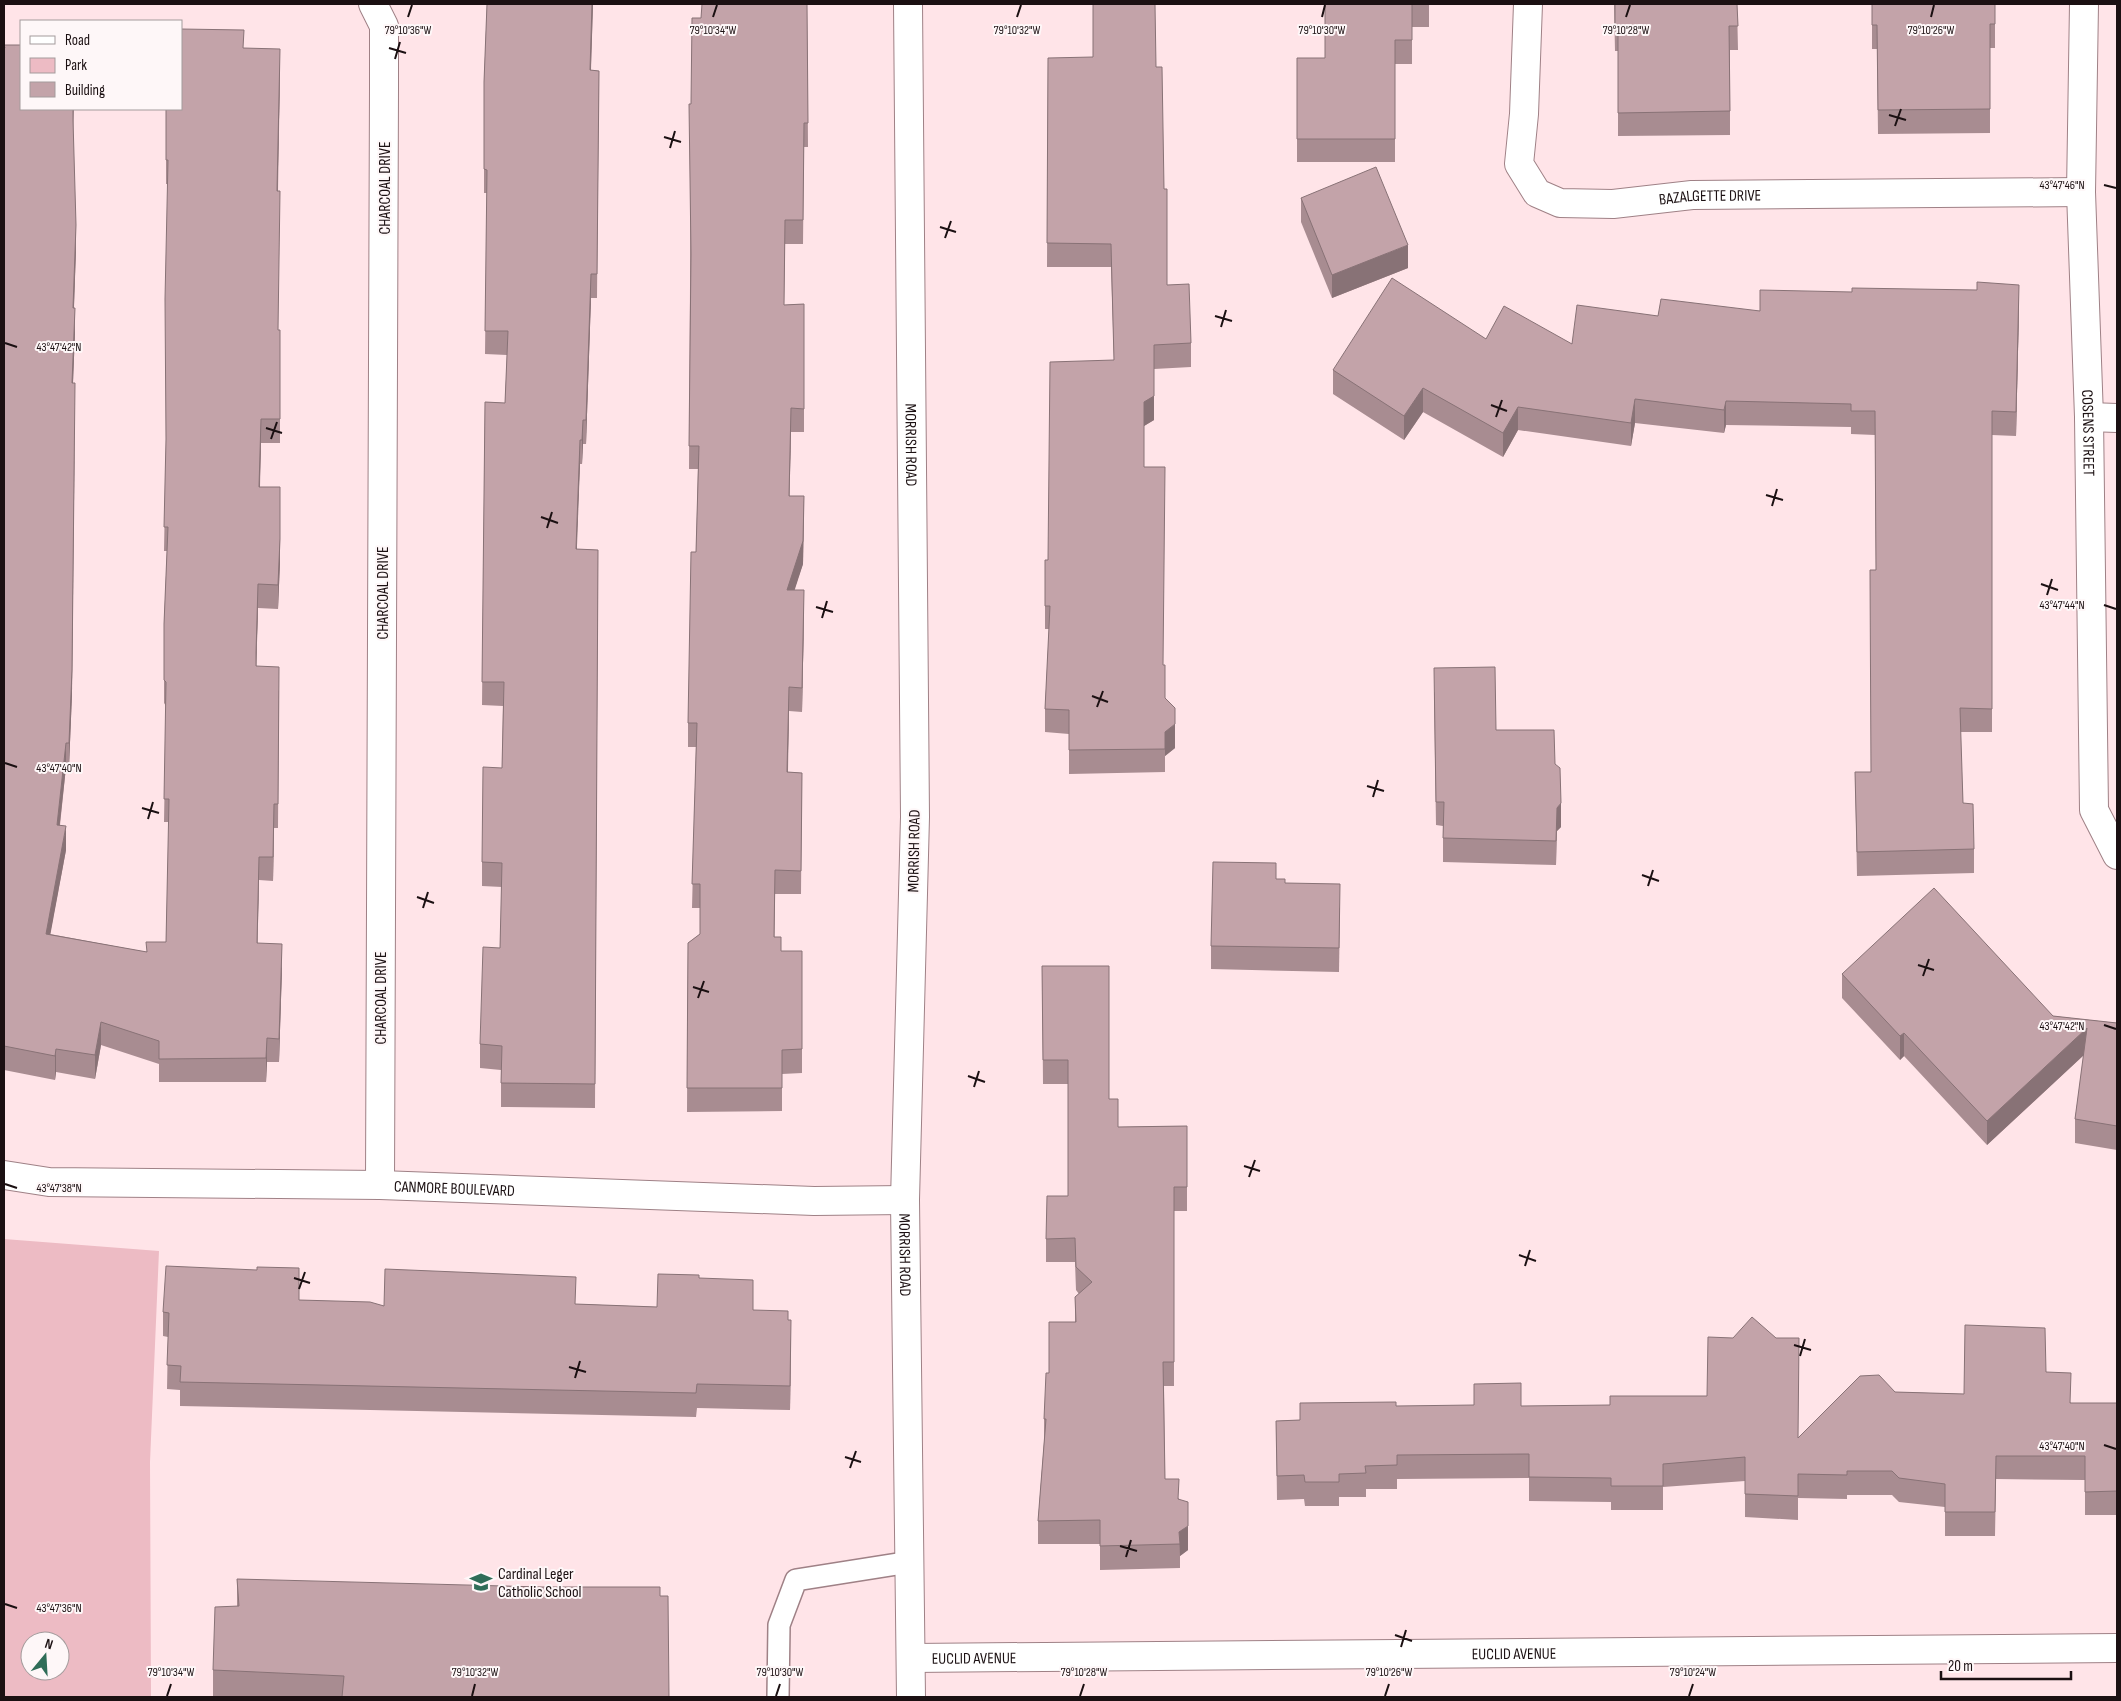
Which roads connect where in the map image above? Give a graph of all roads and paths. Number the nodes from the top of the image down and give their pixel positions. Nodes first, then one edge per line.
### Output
1 (373, 4) edge
2 (908, 4) edge
3 (1528, 4) edge
4 (2084, 4) edge
5 (2081, 192) junction
6 (2089, 417) junction
7 (2117, 418) edge
8 (2117, 855) edge
9 (4, 1175) edge
10 (380, 1185) junction
11 (905, 1200) junction
12 (910, 1562) junction
13 (2117, 1648) edge
14 (912, 1658) junction
15 (778, 1697) edge
16 (911, 1697) edge

1 - 10 street, CHARCOAL DRIVE
2 - 11 street, MORRISH ROAD
3 - 5 street, BAZALGETTE DRIVE
4 - 5 street, COSENS STREET
5 - 6 street, COSENS STREET
6 - 7 street
6 - 8 street, COSENS STREET
9 - 10 street, CANMORE BOULEVARD
10 - 11 street, CANMORE BOULEVARD
11 - 12 street, MORRISH ROAD
12 - 14 street, MORRISH ROAD
12 - 15 lane
13 - 14 street, EUCLID AVENUE
14 - 16 street, MORRISH ROAD

